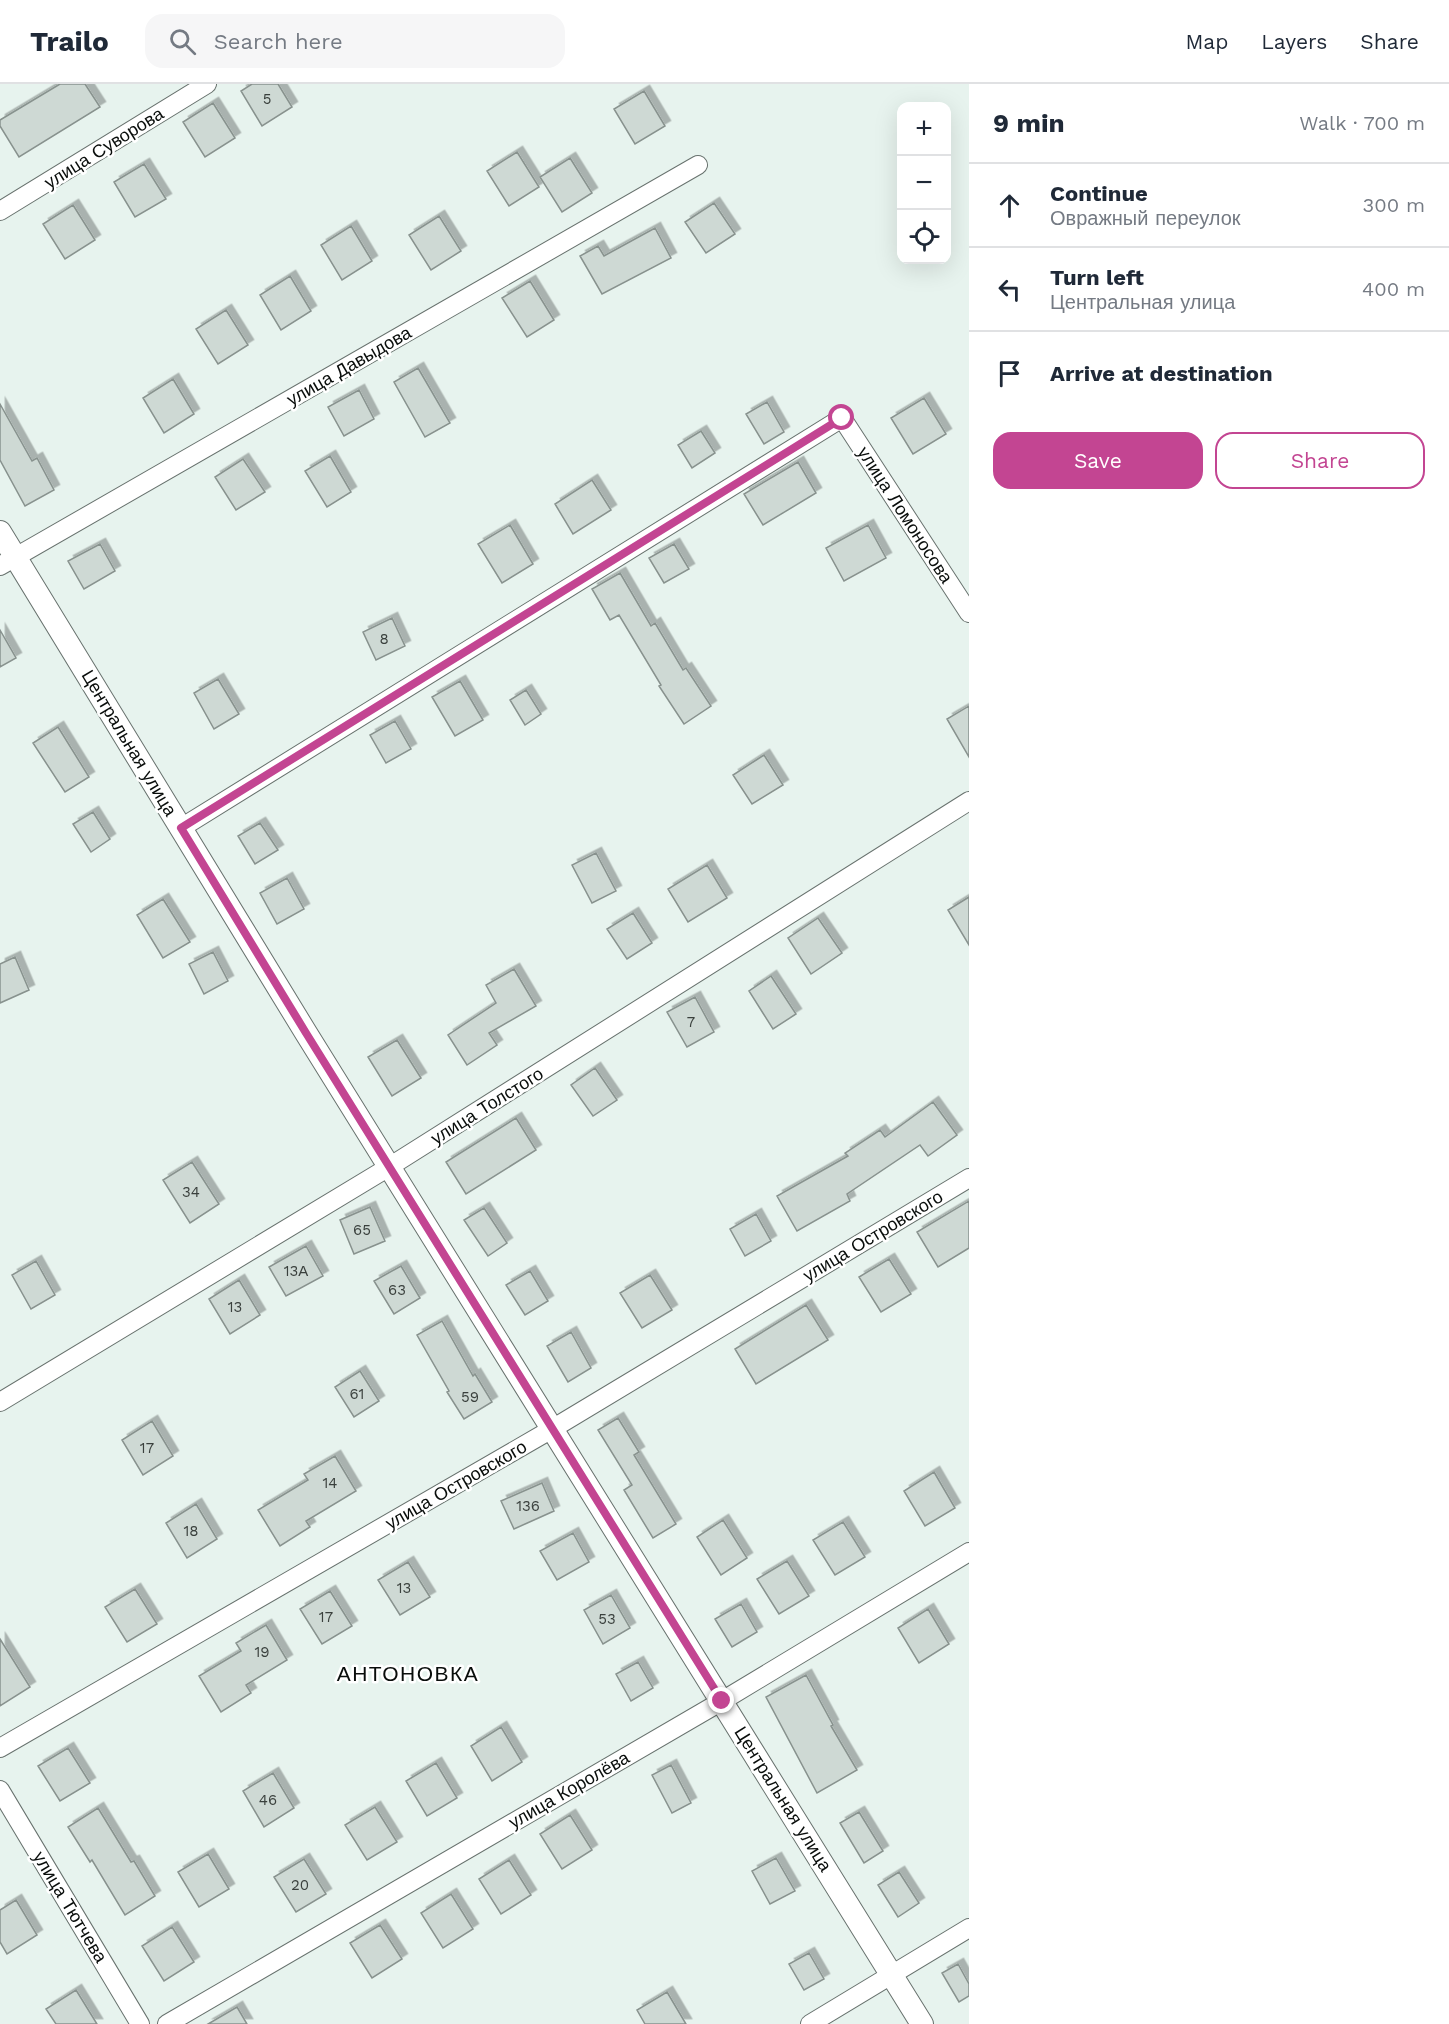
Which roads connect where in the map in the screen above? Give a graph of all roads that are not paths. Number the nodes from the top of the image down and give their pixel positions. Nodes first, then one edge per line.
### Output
1 (207, 84) edge
2 (698, 165) dead end
3 (0, 211) edge
4 (0, 532) edge
5 (8, 562) edge
6 (969, 613) edge
7 (969, 801) edge
8 (181, 828) junction
9 (389, 1167) junction
10 (969, 1178) edge
11 (0, 1402) edge
12 (552, 1429) junction
13 (969, 1552) edge
14 (722, 1701) junction
15 (0, 1748) edge
16 (0, 1790) edge
17 (969, 1928) edge
18 (892, 1975) junction
19 (140, 2024) edge
20 (167, 2024) edge
21 (810, 2024) edge
22 (922, 2024) edge

1 - 3 street, улица Суворова
2 - 5 street, улица Давыдова
4 - 5 street, Центральная улица
5 - 8 street, Центральная улица
6 - 8 street, улица Ломоносова
7 - 9 street, улица Толстого
8 - 9 street, Центральная улица
9 - 11 street, улица Толстого
9 - 12 street, Центральная улица
10 - 12 street, улица Островского
12 - 14 street, Центральная улица
12 - 15 street, улица Островского
13 - 14 street, улица Королёва
14 - 18 street, Центральная улица
14 - 20 street, улица Королёва
16 - 19 street, улица Тютчева
17 - 18 street
18 - 21 street
18 - 22 street, Центральная улица

